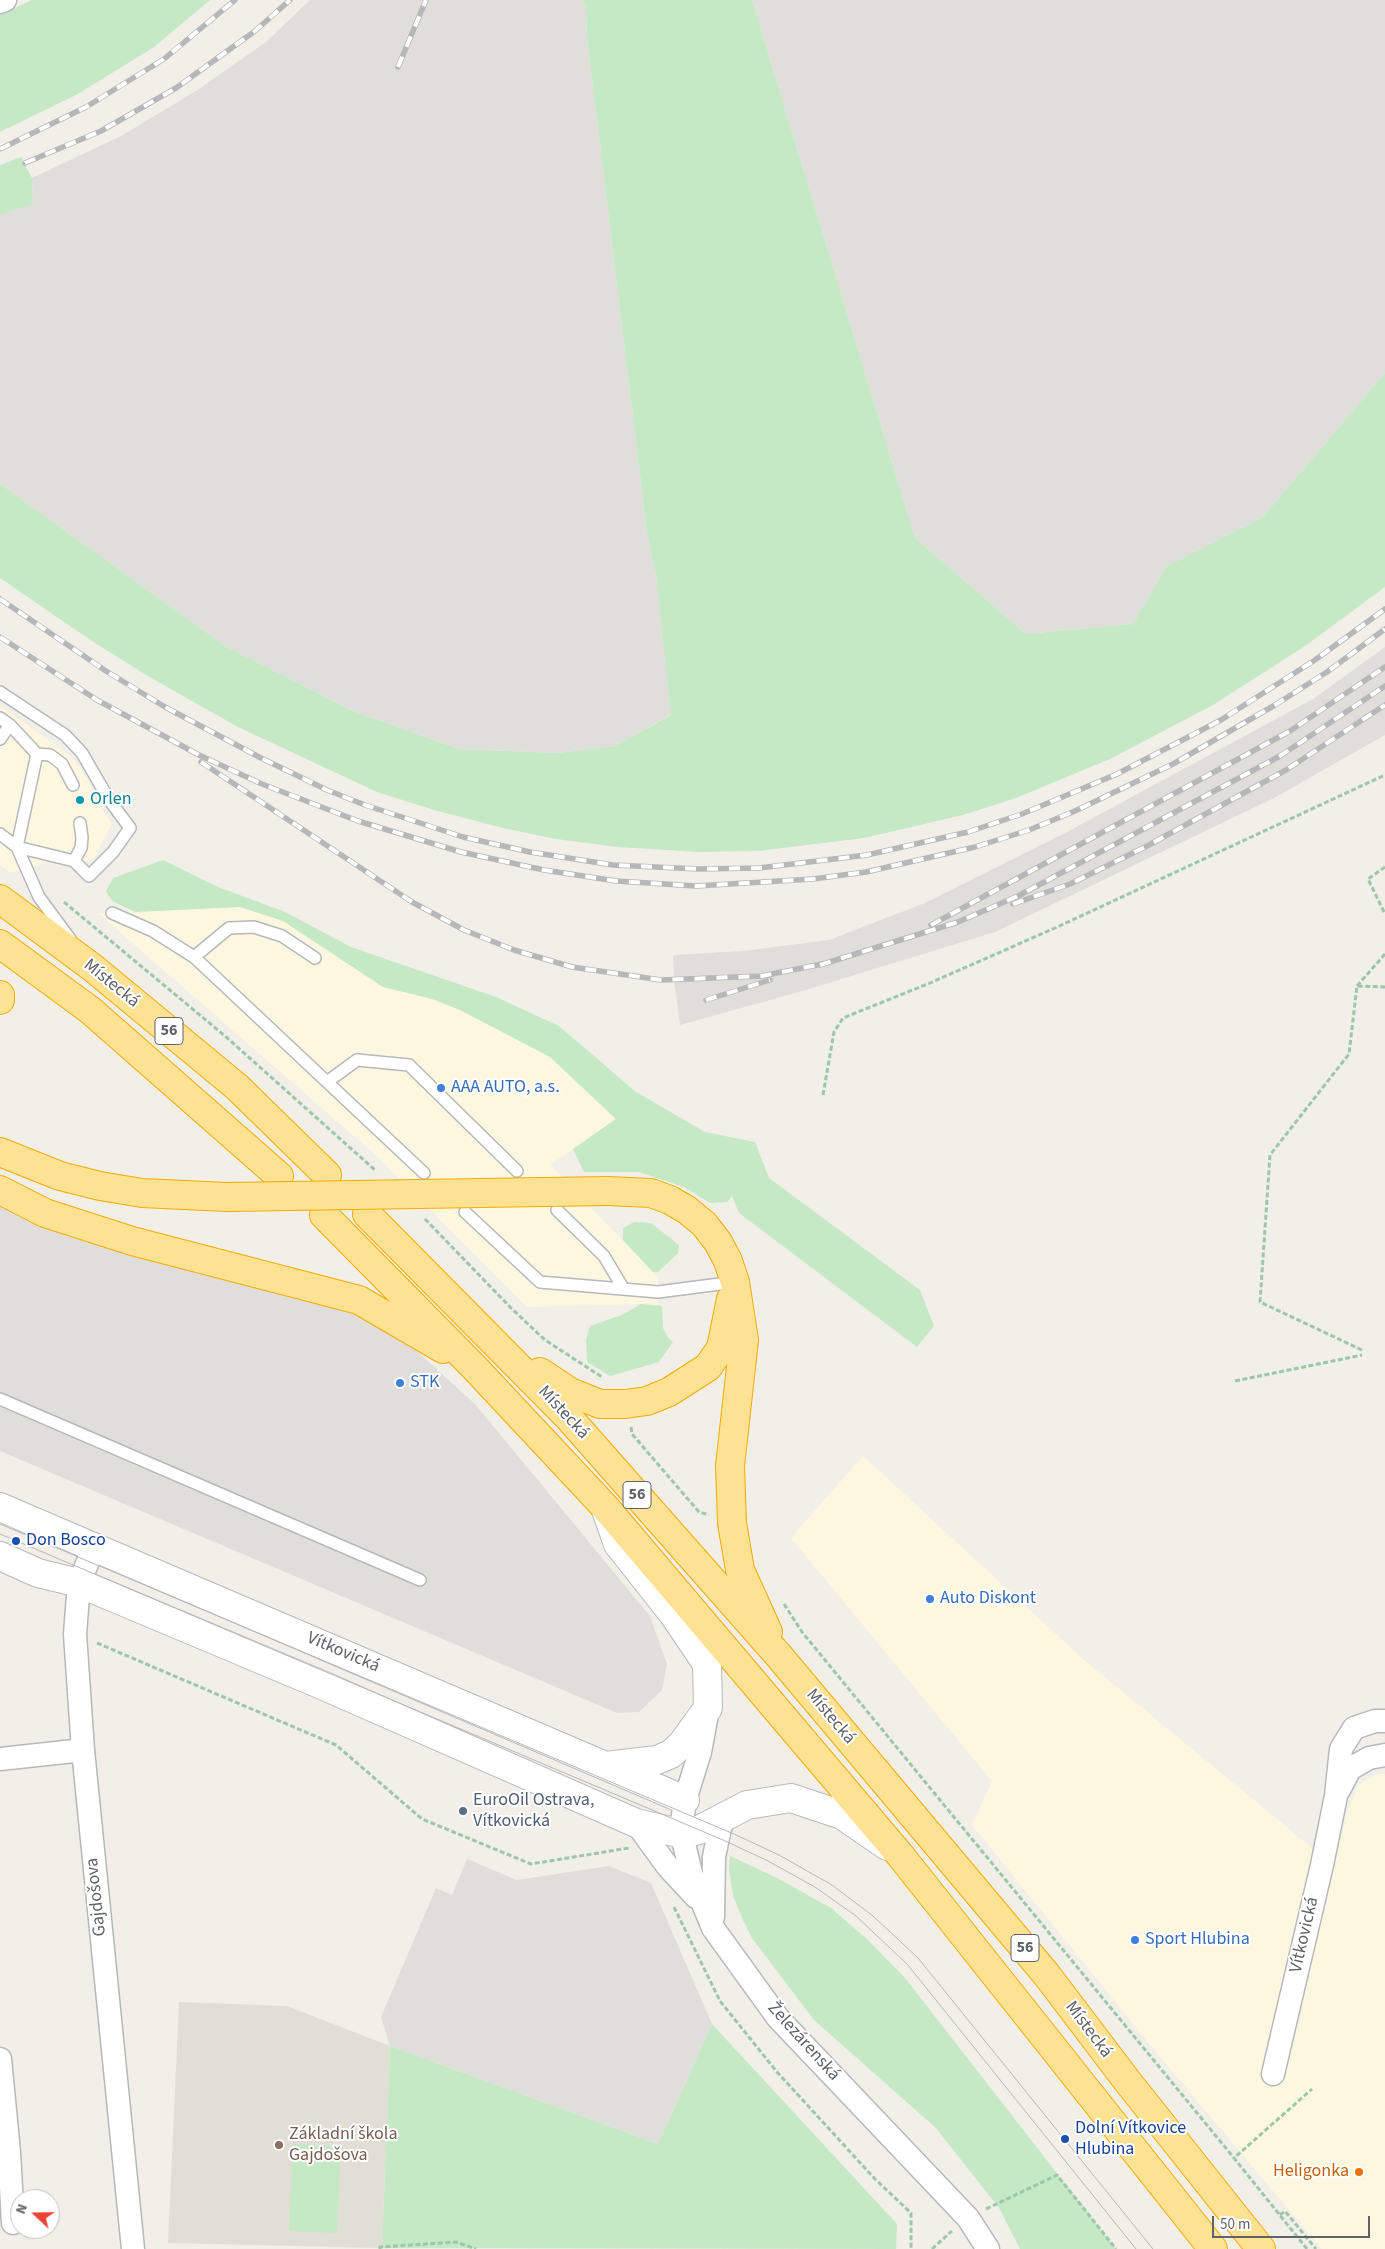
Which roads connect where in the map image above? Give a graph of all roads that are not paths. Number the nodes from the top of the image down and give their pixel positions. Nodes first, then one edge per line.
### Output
1 (5, 0) edge
2 (0, 2) edge
3 (0, 692) edge
4 (5, 721) edge
5 (0, 739) edge
6 (37, 754) junction
7 (73, 785) dead end
8 (80, 823) dead end
9 (0, 834) edge
10 (17, 846) junction
11 (74, 861) junction
12 (0, 898) edge
13 (112, 913) dead end
14 (0, 944) edge
15 (194, 957) junction
16 (314, 958) dead end
17 (93, 968) junction
18 (0, 995) edge
19 (0, 1000) edge
20 (327, 1082) junction
21 (0, 1152) edge
22 (517, 1171) dead end
23 (424, 1173) dead end
24 (327, 1175) dead end
25 (279, 1176) dead end
26 (0, 1190) edge
27 (557, 1210) dead end
28 (465, 1212) dead end
29 (367, 1214) dead end
30 (324, 1215) dead end
31 (734, 1282) junction
32 (623, 1288) junction
33 (492, 1338) junction
34 (474, 1368) junction
35 (0, 1399) edge
36 (0, 1507) edge
37 (605, 1507) junction
38 (94, 1547) junction
39 (0, 1556) edge
40 (420, 1580) dead end
41 (79, 1583) junction
42 (779, 1656) junction
43 (708, 1708) junction
44 (1385, 1722) edge
45 (82, 1750) junction
46 (1385, 1755) edge
47 (0, 1759) edge
48 (601, 1766) junction
49 (1336, 1796) junction
50 (685, 1800) junction
51 (725, 1817) junction
52 (683, 1834) junction
53 (634, 1835) junction
54 (900, 1855) junction
55 (704, 1905) junction
56 (712, 1928) junction
57 (0, 2059) edge
58 (1273, 2074) dead end
59 (4, 2152) edge
60 (10, 2199) edge
61 (133, 2249) edge
62 (988, 2249) edge
63 (1213, 2249) edge
64 (1261, 2249) edge

1 - 2 street
3 - 11 lane
4 - 5 lane
4 - 6 lane
6 - 7 lane
6 - 10 lane
8 - 11 lane
9 - 10 lane
10 - 11 lane
10 - 17 lane
12 - 17 highway, Místecká / 56
13 - 15 lane
14 - 25 highway, Místecká / 56
15 - 16 lane
15 - 20 lane
17 - 24 highway, Místecká / 56
18 - 19 highway
20 - 22 lane
20 - 23 lane
21 - 31 highway, bridge
26 - 34 highway
27 - 32 lane
28 - 32 lane
29 - 33 highway, Místecká / 56
30 - 34 highway, Místecká / 56
31 - 32 lane
31 - 33 highway
31 - 42 highway
33 - 42 highway, Místecká / 56
34 - 37 highway, Místecká / 56
35 - 40 lane
36 - 38 street, Vítkovická
37 - 43 street
37 - 54 highway, Místecká / 56
38 - 41 street, Gajdošova
38 - 48 street, Vítkovická
39 - 41 street
41 - 45 street, Gajdošova
41 - 53 street
42 - 64 highway, Místecká / 56
43 - 48 street
43 - 50 street, Železárenská
44 - 49 street, Vítkovická
45 - 47 street
45 - 61 street, Gajdošova
46 - 49 street, Vítkovická
48 - 50 street, Vítkovická
49 - 58 street, Vítkovická
50 - 52 street, Železárenská
51 - 52 street
51 - 54 street
51 - 56 street
52 - 53 street
52 - 55 street, Železárenská
53 - 55 street
54 - 63 highway, Místecká / 56
55 - 56 street, Železárenská
56 - 62 street, Železárenská
57 - 59 street
59 - 60 street

